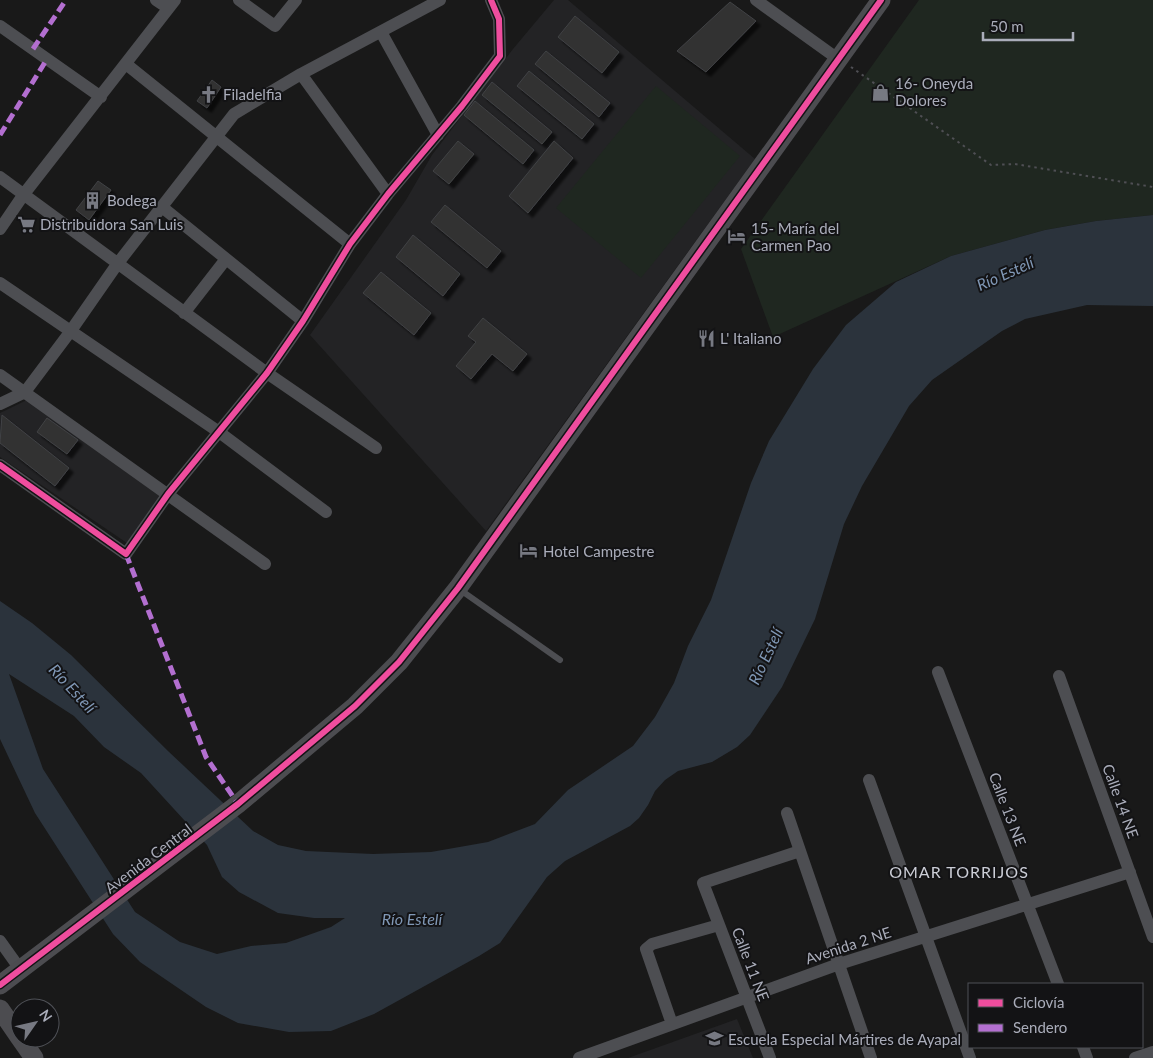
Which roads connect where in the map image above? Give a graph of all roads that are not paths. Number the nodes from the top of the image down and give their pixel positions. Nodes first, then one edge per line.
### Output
1 (156, 0) edge
2 (239, 0) edge
3 (296, 0) edge
4 (491, 0) edge
5 (756, 0) edge
6 (881, 0) edge
7 (437, 1) edge
8 (172, 4) edge
9 (0, 26) edge
10 (381, 32) junction
11 (838, 59) junction
12 (126, 64) junction
13 (301, 74) junction
14 (101, 97) junction
15 (438, 135) junction
16 (218, 136) junction
17 (0, 177) edge
18 (24, 194) junction
19 (388, 194) junction
20 (162, 207) junction
21 (0, 229) edge
22 (350, 244) junction
23 (226, 258) junction
24 (118, 262) junction
25 (0, 283) edge
26 (184, 313) junction
27 (303, 321) junction
28 (70, 332) junction
29 (267, 373) junction
30 (0, 375) edge
31 (25, 392) junction
32 (0, 404) edge
33 (219, 432) junction
34 (376, 448) dead end
35 (0, 465) edge
36 (168, 494) junction
37 (326, 512) dead end
38 (265, 564) dead end
39 (458, 588) junction
40 (560, 660) dead end
41 (938, 672) dead end
42 (1059, 676) dead end
43 (869, 780) dead end
44 (787, 813) dead end
45 (800, 851) junction
46 (1130, 872) junction
47 (1028, 904) junction
48 (719, 925) junction
49 (1153, 936) edge
50 (926, 937) junction
51 (0, 941) edge
52 (839, 964) junction
53 (20, 969) junction
54 (1058, 983) edge
55 (0, 985) edge
56 (746, 997) junction
57 (0, 1009) edge
58 (10, 1024) edge
59 (672, 1024) junction
60 (1153, 1052) edge
61 (579, 1058) edge
62 (770, 1058) edge
63 (871, 1058) edge
64 (970, 1058) edge
65 (1136, 1058) edge

1 - 8 street
2 - 3 street
4 - 15 street
5 - 11 street
6 - 11 street, Avenida Central
7 - 10 street
8 - 12 street
9 - 14 street
10 - 13 street
10 - 15 street
11 - 39 street, Avenida Central
12 - 14 street
12 - 16 street
13 - 16 street
13 - 19 street
14 - 18 street
15 - 19 street
16 - 20 street
16 - 22 street
17 - 18 street
18 - 21 street
18 - 24 street
19 - 22 street
20 - 23 street
20 - 24 street
22 - 27 street
23 - 26 street
23 - 27 street
24 - 26 street
24 - 28 street
25 - 28 street
26 - 29 street
27 - 29 street
28 - 31 street
28 - 33 street
29 - 33 street
29 - 34 street
30 - 31 street
31 - 32 street
31 - 36 street
33 - 36 street
33 - 37 street
35 - 36 street
36 - 38 street
39 - 40 lane
39 - 53 street, Avenida Central
41 - 47 street, Calle 13 NE
42 - 46 street, Calle 14 NE
43 - 50 street
44 - 45 street
45 - 48 street, Calle 11 NE
45 - 52 street
46 - 47 street, Avenida 2 NE
46 - 49 street, Calle 14 NE
47 - 50 street, Avenida 2 NE
47 - 54 street, Calle 13 NE
48 - 56 street, Calle 11 NE
48 - 59 street
50 - 52 street, Avenida 2 NE
50 - 64 street
51 - 53 street
52 - 56 street, Avenida 2 NE
52 - 63 street
53 - 55 street, Avenida Central
56 - 59 street, Avenida 2 NE
56 - 62 street, Calle 11 NE
57 - 58 street
59 - 61 street, Avenida 2 NE
60 - 65 street

